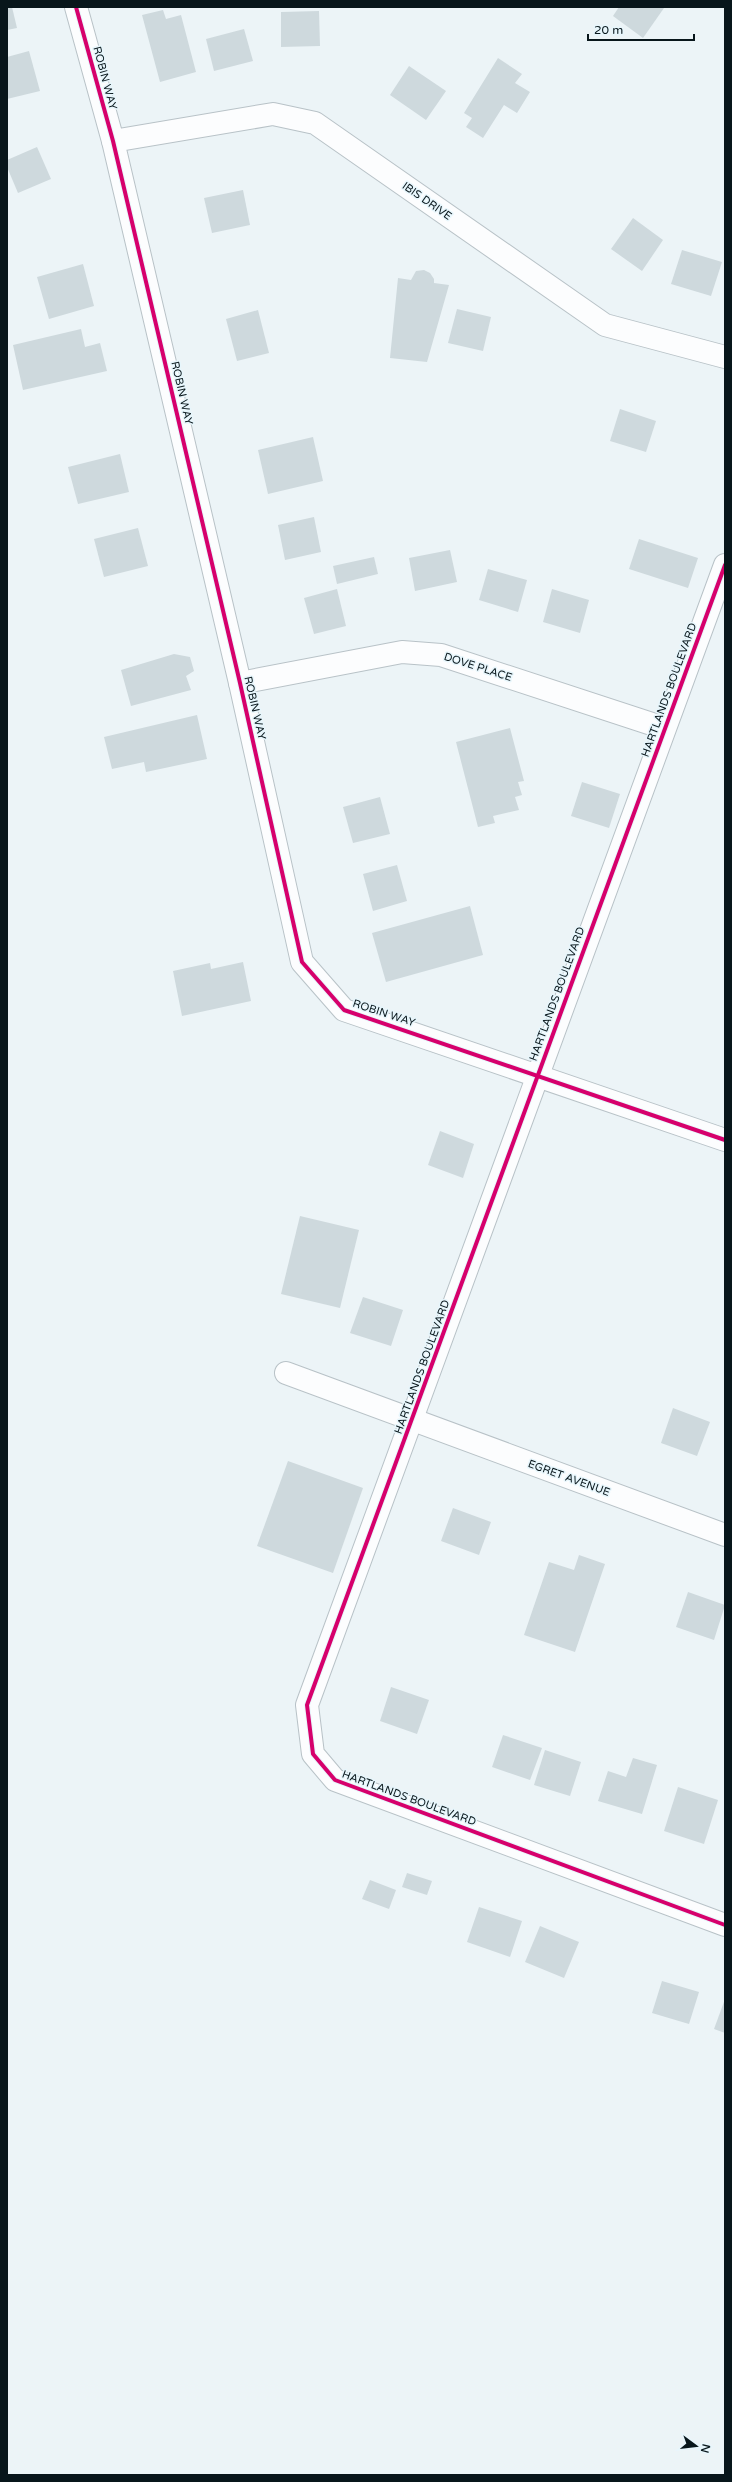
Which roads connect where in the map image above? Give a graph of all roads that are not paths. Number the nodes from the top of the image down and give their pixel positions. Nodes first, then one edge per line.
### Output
1 (76, 7) edge
2 (113, 140) junction
3 (725, 357) edge
4 (725, 565) edge
5 (240, 683) junction
6 (664, 728) junction
7 (537, 1074) junction
8 (725, 1140) edge
9 (286, 1374) dead end
10 (412, 1420) junction
11 (725, 1535) edge
12 (725, 1925) edge

1 - 2 street, ROBIN WAY
2 - 3 street, IBIS DRIVE
2 - 5 street, ROBIN WAY
4 - 6 street, HARTLANDS BOULEVARD
5 - 6 street, DOVE PLACE
5 - 7 street, ROBIN WAY
6 - 7 street, HARTLANDS BOULEVARD
7 - 8 street, ROBIN WAY
7 - 10 street, HARTLANDS BOULEVARD
9 - 10 street, EGRET AVENUE
10 - 11 street, EGRET AVENUE
10 - 12 street, HARTLANDS BOULEVARD

